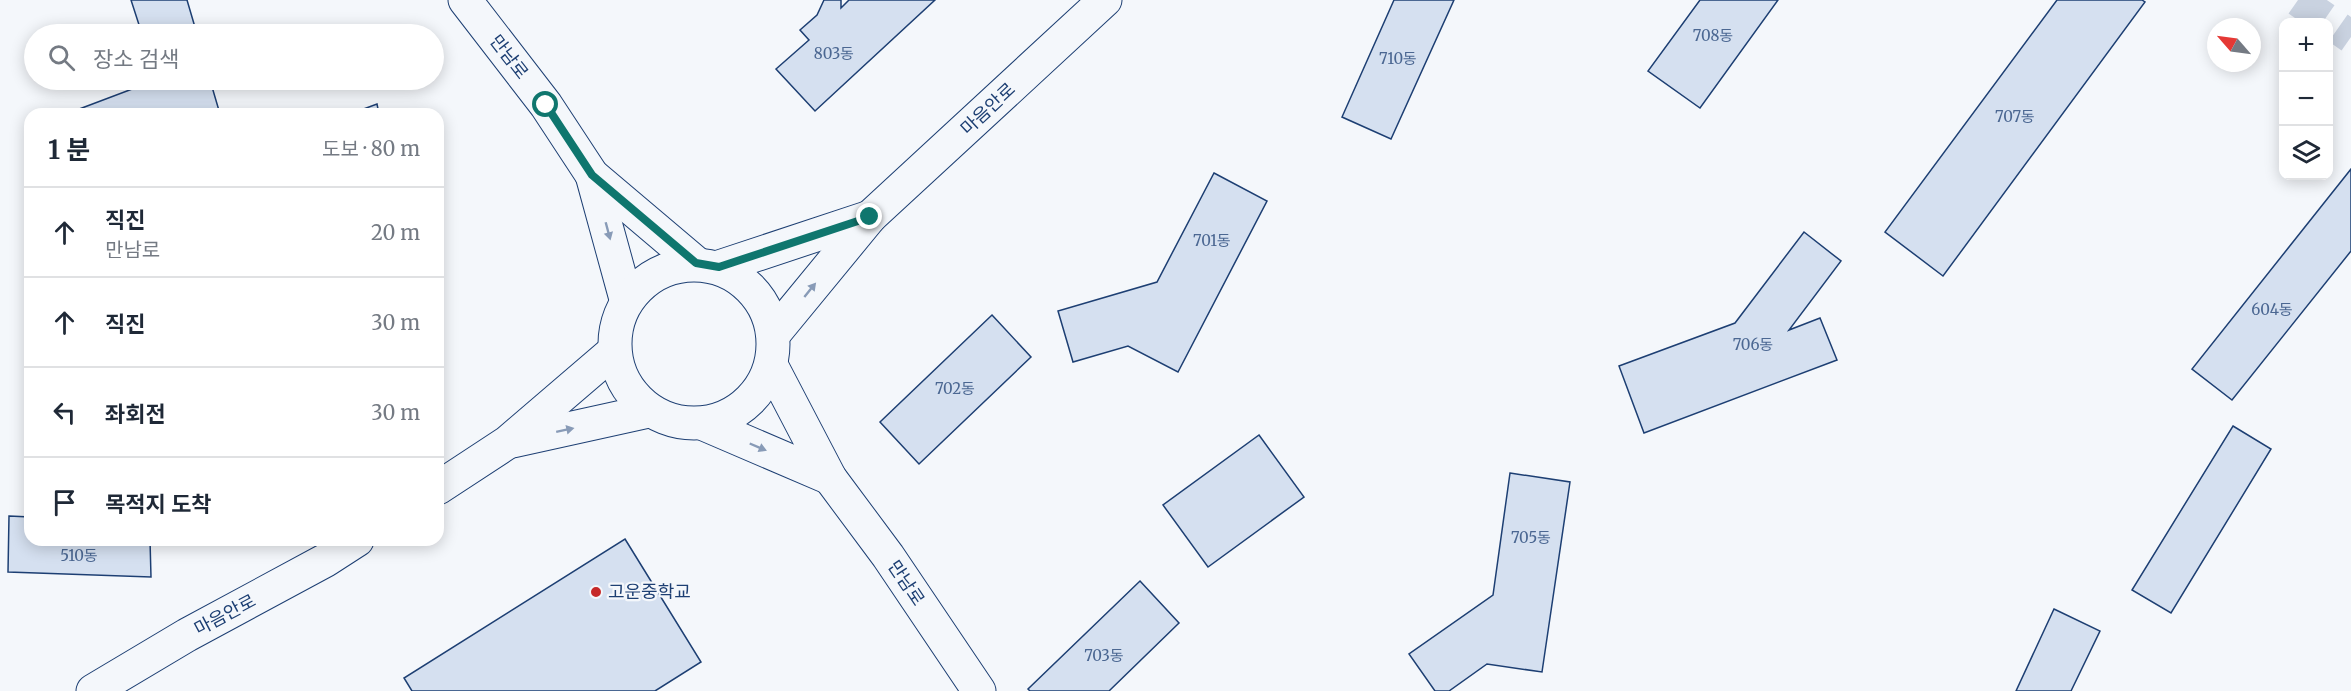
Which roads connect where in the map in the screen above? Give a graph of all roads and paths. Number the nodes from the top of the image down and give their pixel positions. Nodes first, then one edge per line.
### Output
1 (465, 0) edge
2 (1105, 0) edge
3 (592, 175) junction
4 (870, 217) junction
5 (707, 265) junction
6 (626, 299) junction
7 (772, 350) junction
8 (613, 352) junction
9 (649, 411) junction
10 (705, 424) junction
11 (508, 442) junction
12 (830, 478) junction
13 (444, 484) edge
14 (348, 546) edge
15 (93, 691) edge
16 (979, 691) edge

1 - 3 street, 만남로
2 - 4 street, 마음안로
3 - 5 street
3 -> 6 street
4 - 5 street
7 -> 4 street, 마음안로
5 - 6 street
5 - 7 street
6 - 8 street
7 - 10 street
7 - 12 street, 만남로
8 - 9 street
8 - 11 street
9 - 10 street
11 -> 9 street
10 -> 12 street
11 - 13 street
12 - 16 street, 만남로
14 - 15 street, 마음안로

